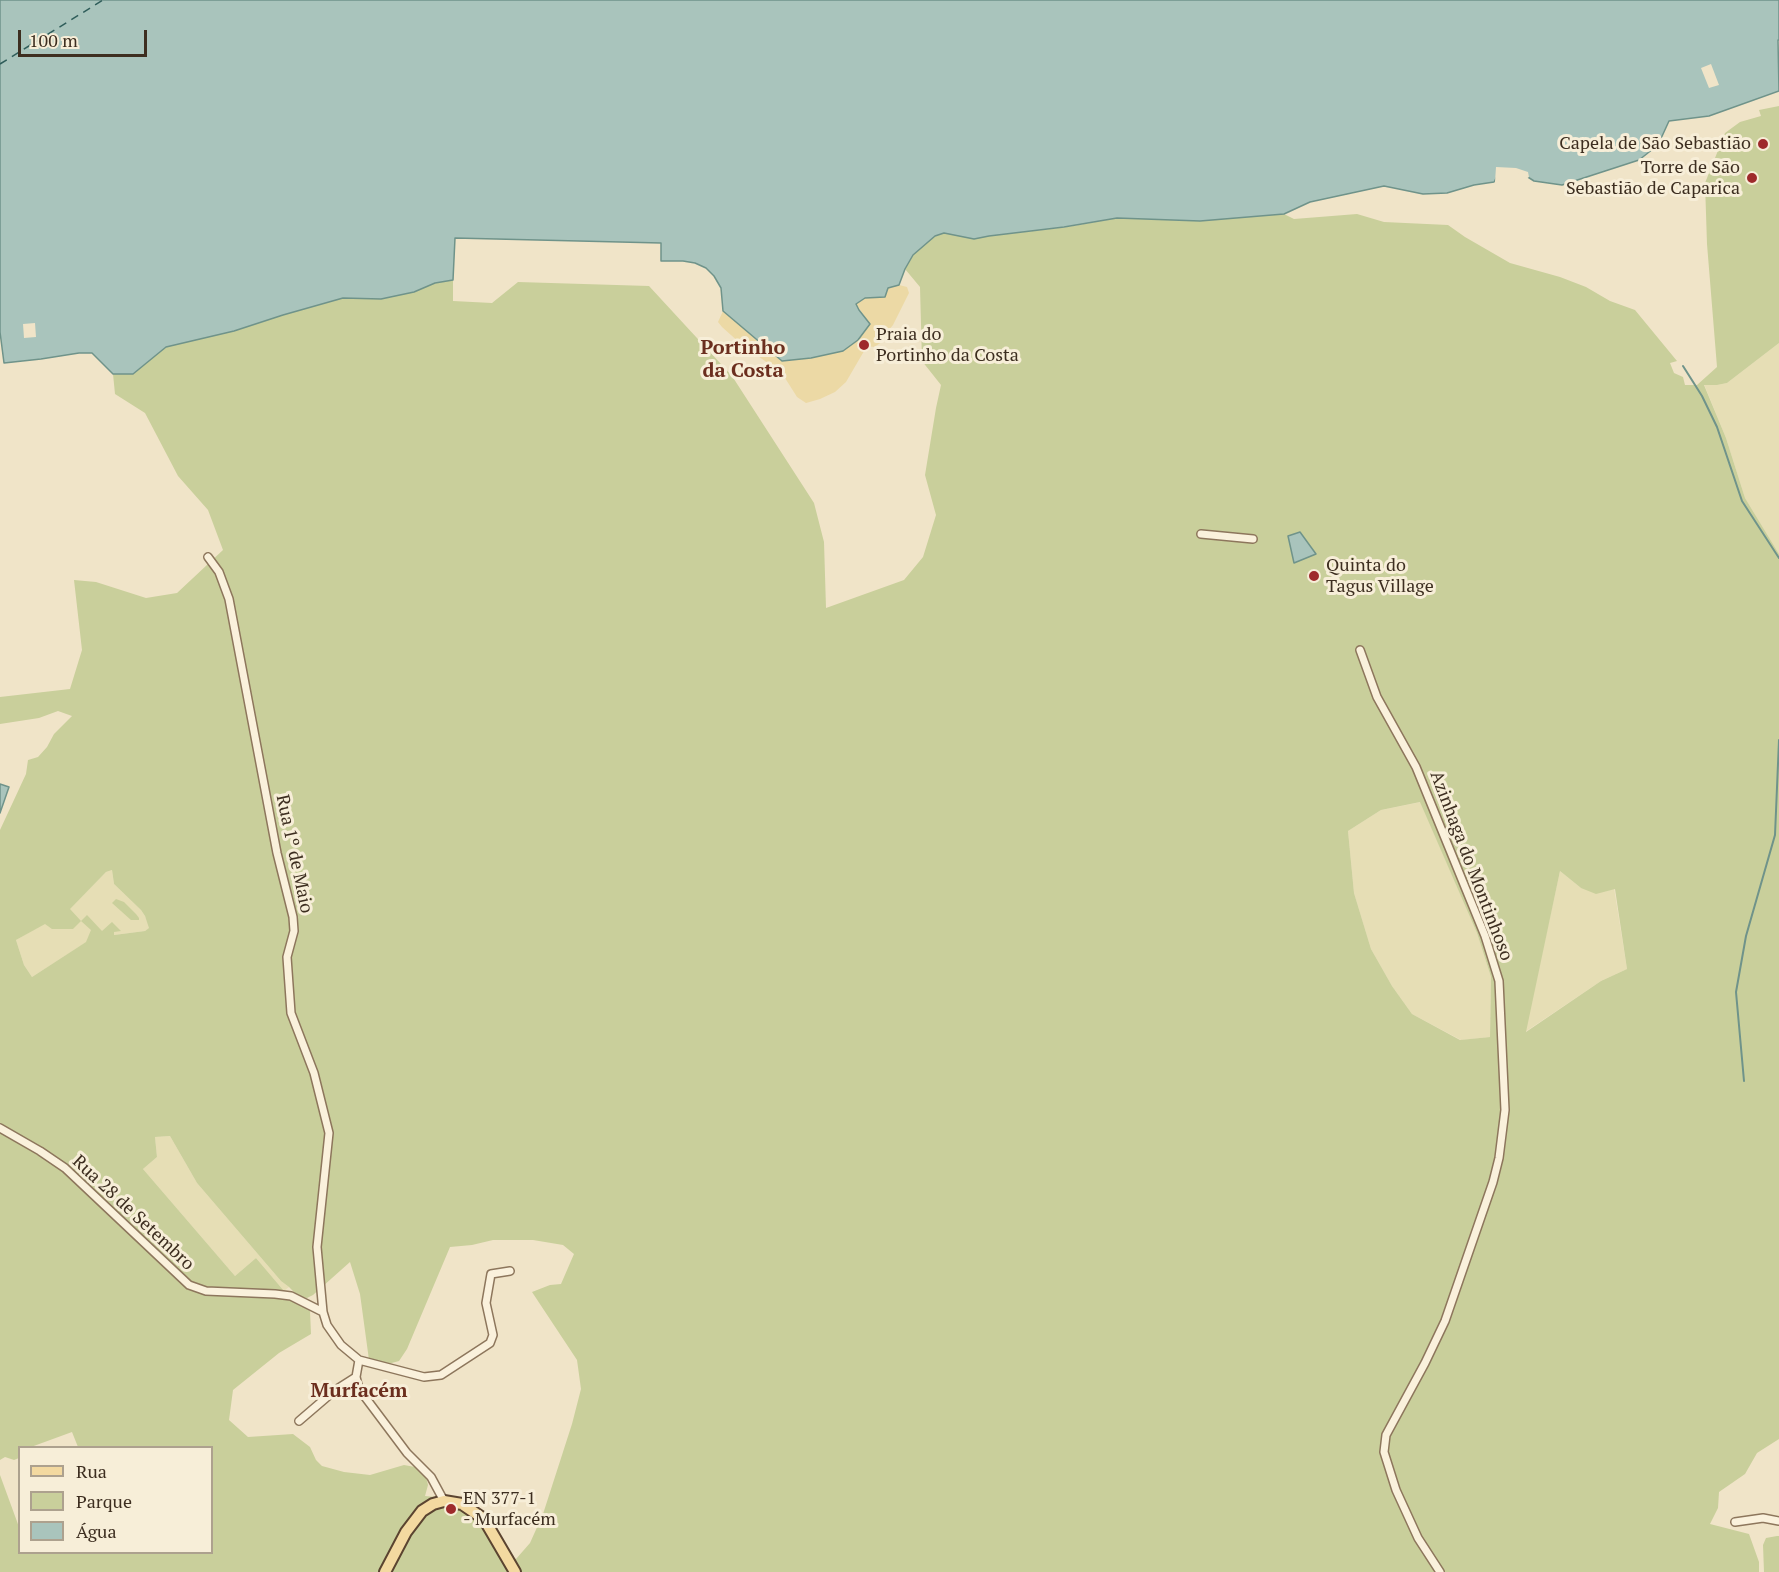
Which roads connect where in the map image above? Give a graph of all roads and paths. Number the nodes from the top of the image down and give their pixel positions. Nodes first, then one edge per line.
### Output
1 (1200, 534) dead end
2 (1253, 538) dead end
3 (208, 556) dead end
4 (1360, 650) dead end
5 (0, 1128) edge
6 (510, 1271) dead end
7 (323, 1312) junction
8 (358, 1360) junction
9 (356, 1377) junction
10 (299, 1421) dead end
11 (444, 1501) junction
12 (1779, 1521) edge
13 (1735, 1522) dead end
14 (385, 1572) edge
15 (515, 1572) edge
16 (1440, 1572) edge

1 - 2 street
3 - 7 street, Rua 1º de Maio
4 - 16 street, Azinhaga do Montinhoso
5 - 7 street, Rua 28 de Setembro
6 - 8 street
7 - 8 street, Rua 1º de Maio
8 - 9 street
9 - 10 street
9 - 11 street
11 - 14 main road
11 - 15 main road
12 - 13 street

